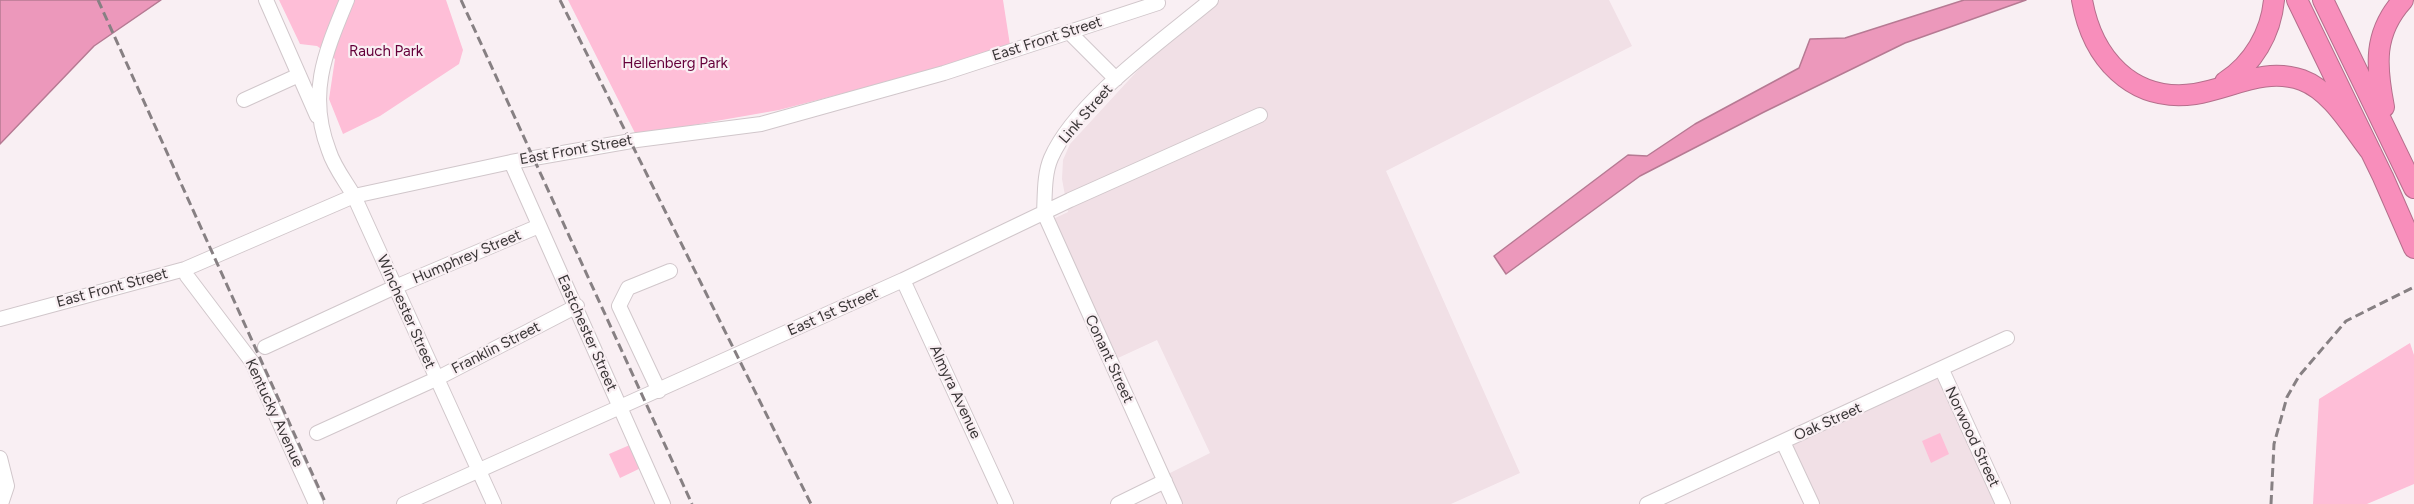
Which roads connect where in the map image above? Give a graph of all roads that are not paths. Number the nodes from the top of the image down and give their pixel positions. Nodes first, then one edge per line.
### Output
1 (266, 0) edge
2 (346, 0) edge
3 (1211, 0) edge
4 (2082, 0) edge
5 (2274, 0) edge
6 (2297, 0) edge
7 (2323, 0) edge
8 (2403, 0) edge
9 (1158, 3) dead end
10 (1069, 32) junction
11 (299, 75) junction
12 (1116, 79) junction
13 (2215, 88) junction
14 (244, 100) dead end
15 (1260, 115) dead end
16 (319, 121) junction
17 (2388, 131) junction
18 (2371, 152) junction
19 (511, 162) junction
20 (2414, 188) edge
21 (354, 196) junction
22 (1044, 213) junction
23 (539, 226) junction
24 (2414, 248) edge
25 (185, 269) junction
26 (670, 271) dead end
27 (903, 280) junction
28 (395, 287) junction
29 (577, 306) junction
30 (0, 320) edge
31 (2007, 338) dead end
32 (265, 347) dead end
33 (1942, 370) junction
34 (435, 379) junction
35 (659, 391) junction
36 (621, 408) junction
37 (317, 433) dead end
38 (1783, 442) junction
39 (0, 458) edge
40 (478, 470) junction
41 (1165, 482) junction
42 (1, 504) edge
43 (316, 504) edge
44 (404, 504) edge
45 (494, 504) edge
46 (663, 504) edge
47 (1006, 504) edge
48 (1118, 504) edge
49 (1175, 504) edge
50 (1647, 504) edge
51 (1812, 504) edge
52 (2003, 504) edge

1 - 11 street, Winchester Street
2 - 16 street, Winchester Street
3 - 12 street
4 - 13 highway
5 - 13 highway
6 - 18 highway
7 - 17 highway
8 - 17 highway
9 - 10 street, East Front Street
10 - 12 street, Link Street
10 - 19 street, East Front Street
11 - 14 street
11 - 16 street, Winchester Street
12 - 22 street, Link Street
13 - 18 highway
15 - 22 street, East 1st Street
16 - 21 street, Winchester Street
17 - 20 highway
18 - 24 highway
19 - 21 street, East Front Street
19 - 23 street, Eastchester Street
21 - 25 street, East Front Street
21 - 28 street, Winchester Street
22 - 27 street, East 1st Street
22 - 41 street, Conant Street
23 - 28 street, Humphrey Street
23 - 29 street, Eastchester Street
25 - 30 street, East Front Street
25 - 43 street, Kentucky Avenue
26 - 35 street
27 - 35 street, East 1st Street
27 - 47 street, Almyra Avenue
28 - 32 street, Humphrey Street
28 - 34 street, Winchester Street
29 - 34 street, Franklin Street
29 - 36 street, Eastchester Street
31 - 33 street, Oak Street
33 - 38 street, Oak Street
33 - 52 street, Norwood Street
34 - 37 street, Franklin Street
34 - 40 street, Winchester Street
35 - 36 street, East 1st Street
36 - 40 street, East 1st Street
36 - 46 street, Eastchester Street
38 - 50 street, Oak Street
38 - 51 street
39 - 42 street
40 - 44 street, East 1st Street
40 - 45 street, Winchester Street
41 - 48 street
41 - 49 street, Conant Street

